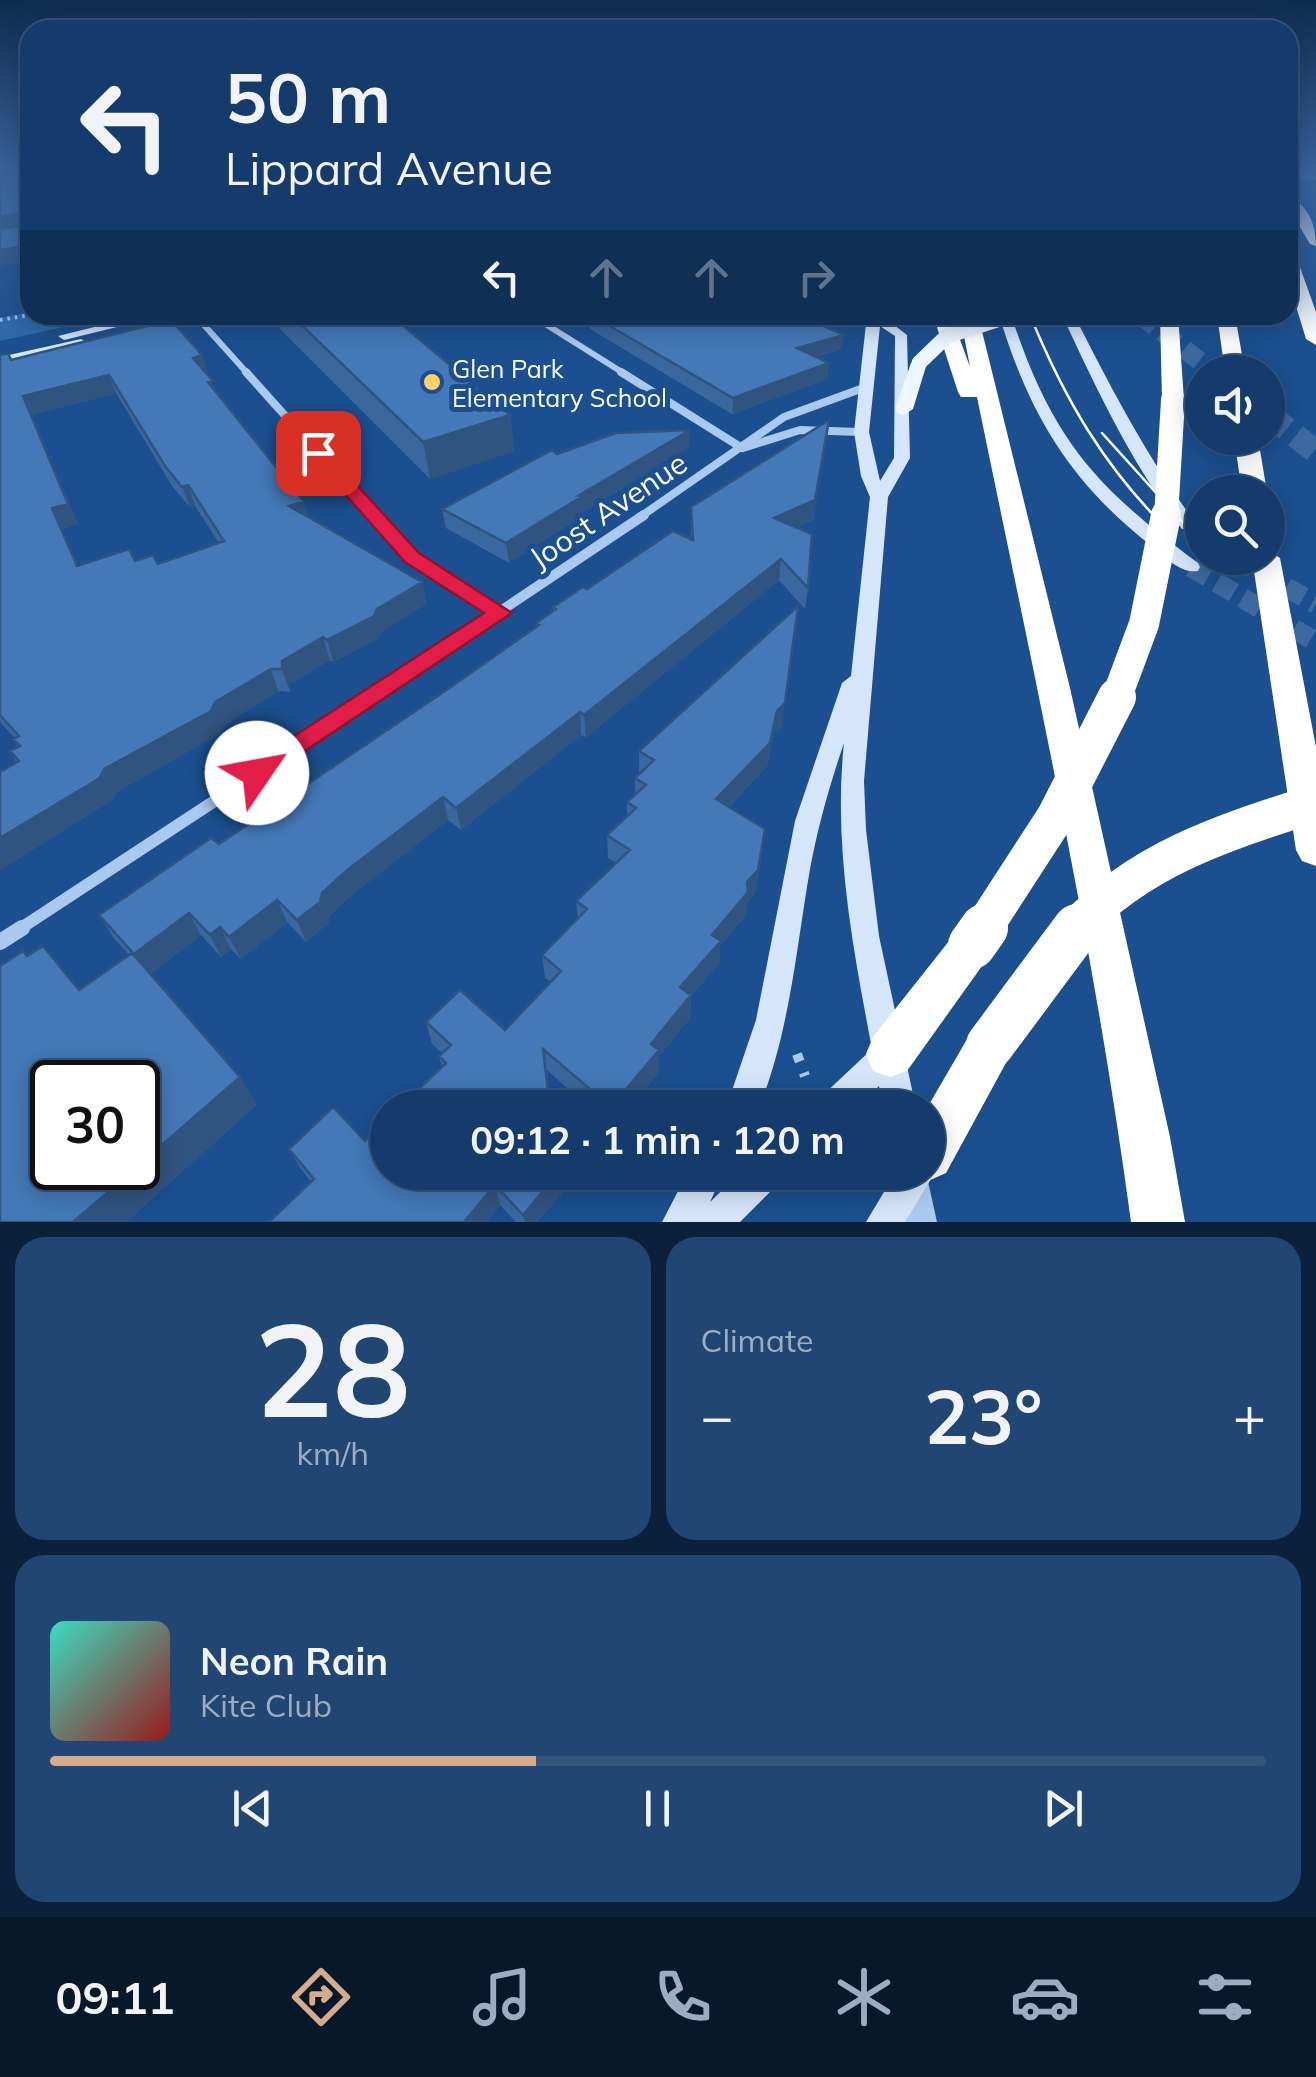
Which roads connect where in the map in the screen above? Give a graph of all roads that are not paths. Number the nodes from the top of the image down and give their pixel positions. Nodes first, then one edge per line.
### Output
1 (1298, 286) edge
2 (114, 325) edge
3 (160, 325) edge
4 (208, 325) edge
5 (547, 325) edge
6 (873, 325) edge
7 (888, 325) edge
8 (945, 325) edge
9 (971, 325) edge
10 (978, 325) edge
11 (1011, 325) edge
12 (1073, 325) edge
13 (1169, 325) edge
14 (1228, 325) edge
15 (1316, 339) edge
16 (0, 350) edge
17 (1232, 355) edge
18 (0, 361) edge
19 (866, 387) junction
20 (904, 409) junction
21 (860, 432) junction
22 (742, 448) junction
23 (999, 458) junction
24 (879, 497) junction
25 (1185, 520) tunnel mouth
26 (1185, 561) tunnel mouth
27 (1269, 575) edge
28 (500, 613) junction
29 (865, 648) junction
30 (1316, 803) edge
31 (1316, 850) edge
32 (0, 942) edge
33 (890, 1054) junction
34 (750, 1090) edge
35 (853, 1090) edge
36 (897, 1090) edge
37 (945, 1131) edge
38 (697, 1190) edge
39 (748, 1190) edge
40 (911, 1190) edge
41 (680, 1222) edge
42 (715, 1222) edge
43 (884, 1222) edge
44 (1158, 1222) edge

1 - 15 highway
2 - 16 main road
3 - 18 main road
4 - 28 street
5 - 22 street
6 - 19 main road
7 - 20 main road
8 - 23 highway
9 - 23 highway
10 - 20 main road, bridge
11 - 26 main road
12 - 25 main road
13 - 33 highway, bridge
14 - 17 highway
19 - 21 main road
19 - 22 street, Joost Avenue
20 - 24 main road
21 - 22 street, Joost Avenue
21 - 24 main road
22 - 28 street, Joost Avenue
23 - 44 highway
24 - 29 main road
27 - 31 highway
28 - 32 street, Joost Avenue
29 - 33 main road
29 - 34 main road
30 - 37 highway, bridge
33 - 35 main road
33 - 36 main road
38 - 41 main road
39 - 42 main road
40 - 43 main road

